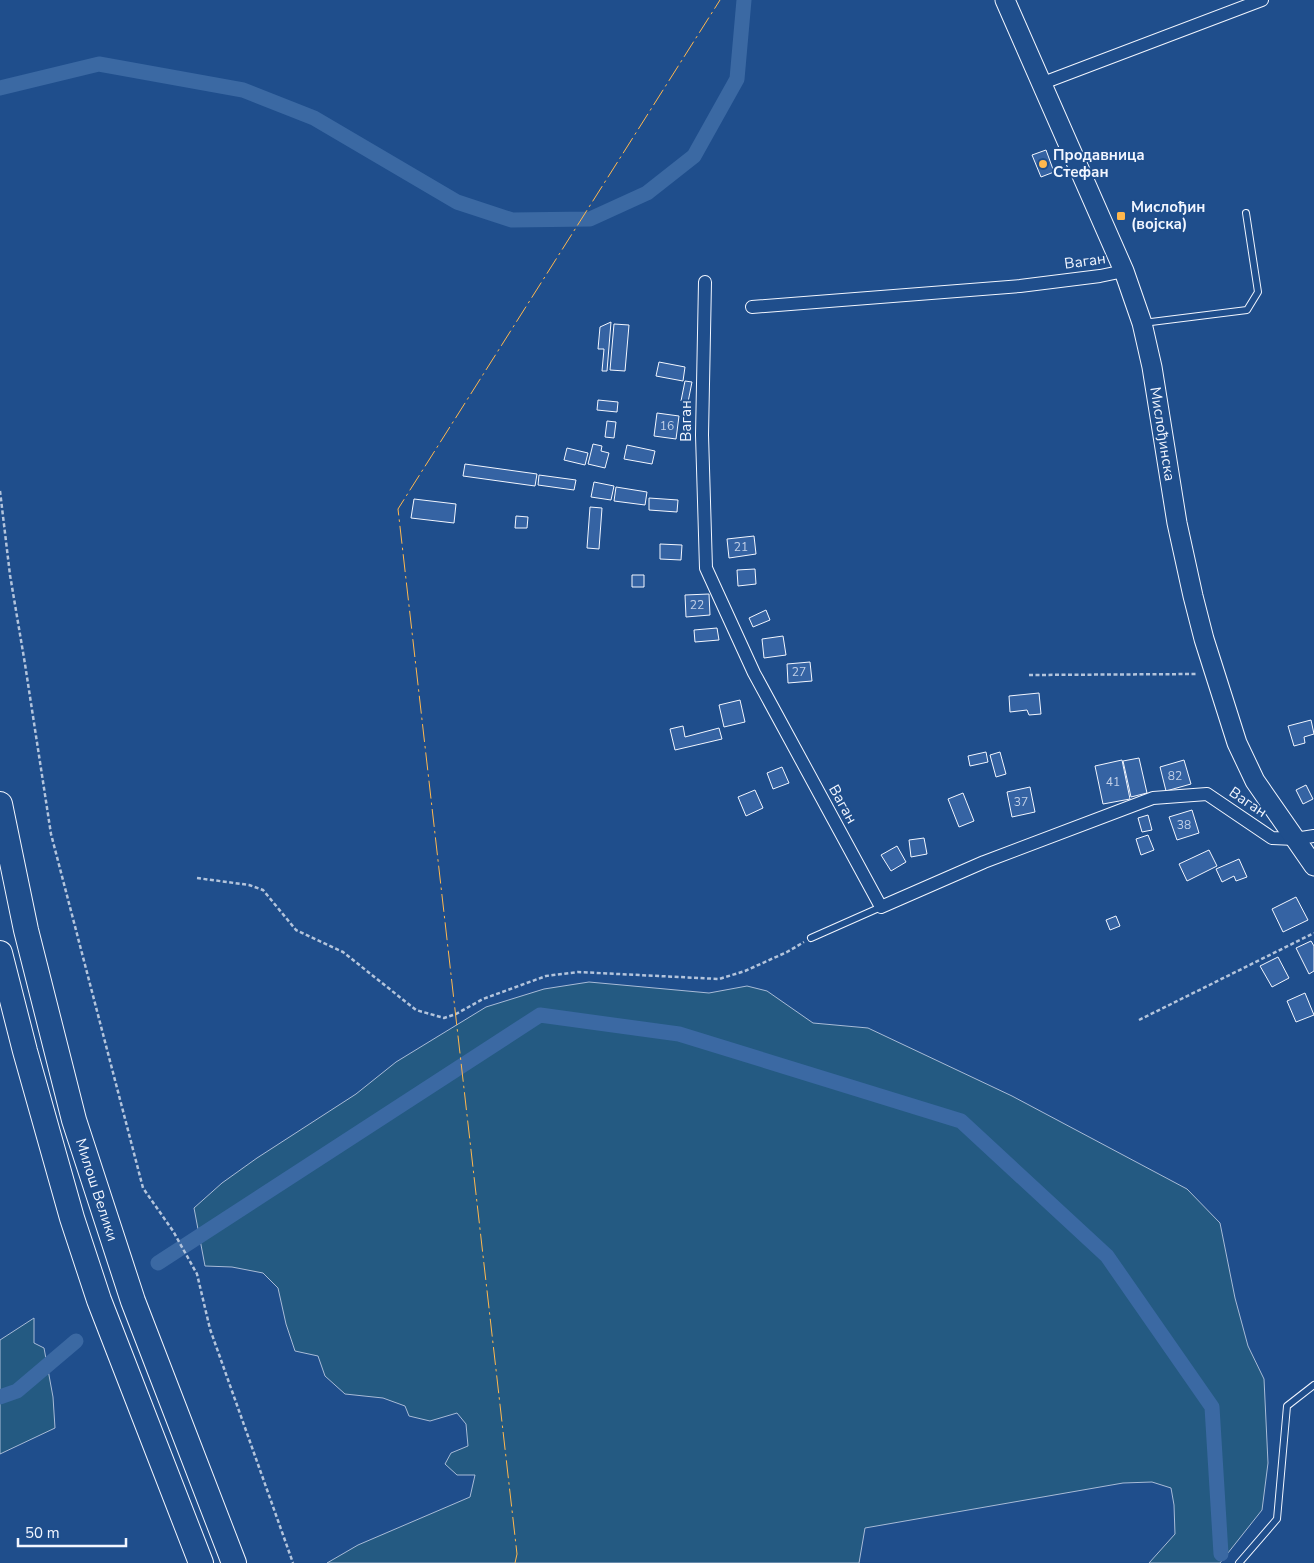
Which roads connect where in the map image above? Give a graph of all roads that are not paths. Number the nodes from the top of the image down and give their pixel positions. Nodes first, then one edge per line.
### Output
1 (1005, 0) edge
2 (1262, 0) edge
3 (1043, 83) junction
4 (1246, 213) dead end
5 (1124, 271) junction
6 (705, 282) dead end
7 (752, 307) dead end
8 (1142, 323) junction
9 (0, 804) edge
10 (1314, 836) edge
11 (1295, 840) junction
12 (1314, 866) edge
13 (882, 907) junction
14 (812, 938) road end
15 (0, 953) edge
16 (1314, 1385) edge
17 (201, 1563) edge
18 (234, 1563) edge
19 (1239, 1563) edge

1 - 3 main road, Мислођинска
2 - 3 street
3 - 5 main road, Мислођинска
4 - 8 lane
5 - 7 street, Ваган
5 - 8 main road, Мислођинска
6 - 13 street, Ваган
8 - 11 main road, Мислођинска
9 - 18 highway, Милош Велики
10 - 11 street, Ваган
11 - 12 main road, Мислођинска
11 - 13 street, Ваган
13 - 14 lane
15 - 17 highway, Милош Велики
16 - 19 lane

